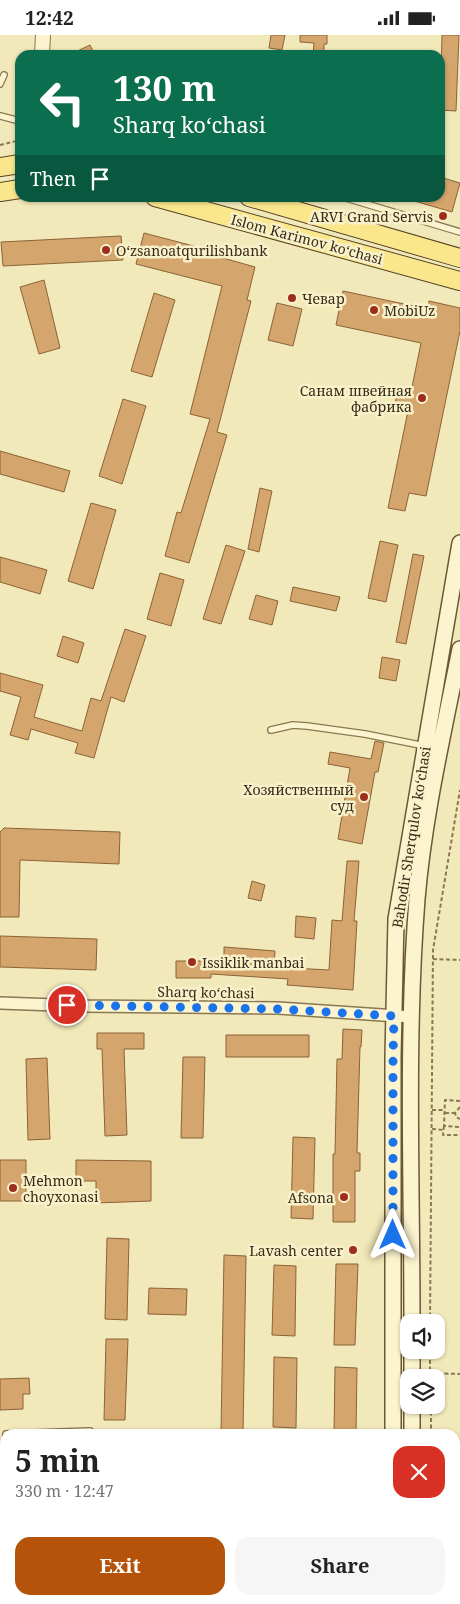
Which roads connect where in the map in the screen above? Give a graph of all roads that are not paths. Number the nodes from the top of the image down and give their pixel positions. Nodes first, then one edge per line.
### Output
1 (43, 35) edge
2 (42, 50) edge
3 (4, 75) dead end
4 (0, 84) edge
5 (0, 116) edge
6 (15, 120) edge
7 (15, 165) edge
8 (0, 167) edge
9 (15, 190) edge
10 (0, 192) edge
11 (173, 202) edge
12 (266, 202) edge
13 (360, 202) edge
14 (460, 232) edge
15 (460, 258) edge
16 (460, 281) edge
17 (460, 543) edge
18 (460, 649) edge
19 (272, 730) dead end
20 (425, 745) junction
21 (0, 1003) edge
22 (394, 1016) junction
23 (412, 1017) junction
24 (393, 1056) junction
25 (412, 1057) junction
26 (412, 1314) edge
27 (412, 1414) edge
28 (393, 1429) edge
29 (412, 1429) edge

1 - 2 street
3 - 4 lane
5 - 6 lane
7 - 8 main road
9 - 10 main road
11 - 16 main road, Islom Karimov ko‘chasi
12 - 15 main road, Islom Karimov ko‘chasi
13 - 14 lane
17 - 20 main road, Bahodir Sherqulov ko‘chasi
18 - 23 main road, Bahodir Sherqulov ko‘chasi
19 - 20 lane
20 - 22 main road, Bahodir Sherqulov ko‘chasi
21 - 22 street, Sharq ko‘chasi
22 - 23 street, Sharq ko‘chasi
22 - 24 main road, Bahodir Sherqulov ko‘chasi
23 - 25 main road, Bahodir Sherqulov ko‘chasi
24 - 25 street
24 - 28 main road, Bahodir Sherqulov ko‘chasi
25 - 26 main road, Bahodir Sherqulov ko‘chasi
27 - 29 main road

